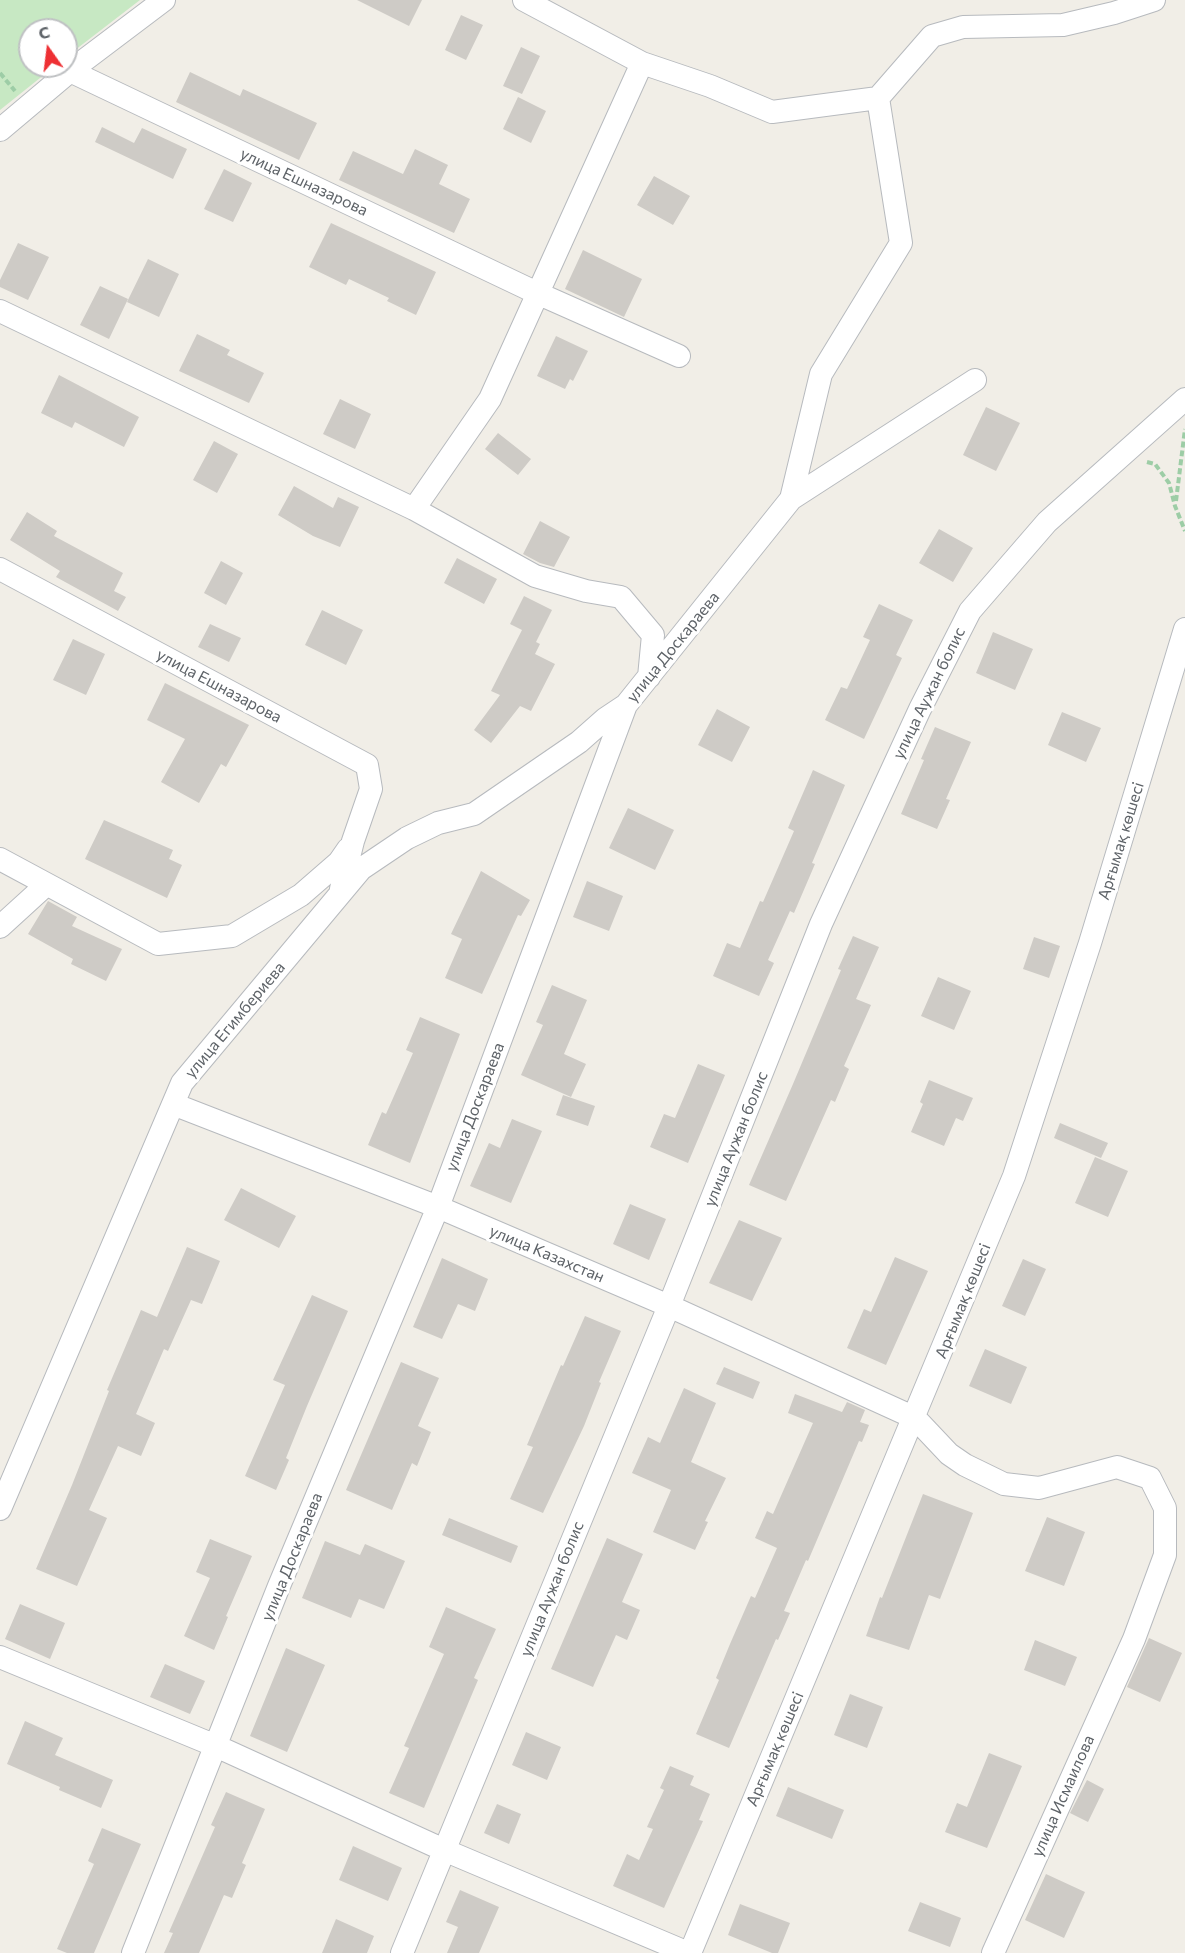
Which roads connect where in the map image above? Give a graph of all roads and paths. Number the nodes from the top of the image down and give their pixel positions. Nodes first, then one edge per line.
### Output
1 (164, 0) edge
2 (524, 0) edge
3 (1154, 0) edge
4 (642, 63) junction
5 (78, 65) edge
6 (0, 73) edge
7 (78, 75) edge
8 (62, 78) edge
9 (18, 96) dead end
10 (878, 98) junction
11 (0, 130) edge
12 (537, 292) junction
13 (0, 311) edge
14 (679, 356) dead end
15 (975, 380) dead end
16 (1185, 399) edge
17 (1185, 428) edge
18 (1122, 457) junction
19 (791, 499) junction
20 (1175, 506) junction
21 (414, 509) junction
22 (1185, 531) edge
23 (0, 569) edge
24 (1185, 629) edge
25 (649, 677) junction
26 (626, 705) junction
27 (353, 841) junction
28 (0, 859) edge
29 (46, 885) junction
30 (338, 897) junction
31 (0, 927) edge
32 (173, 1104) junction
33 (438, 1207) junction
34 (669, 1306) junction
35 (915, 1418) junction
36 (0, 1509) edge
37 (0, 1657) edge
38 (216, 1746) junction
39 (444, 1850) junction
40 (133, 1953) edge
41 (402, 1953) edge
42 (689, 1953) edge
43 (993, 1953) edge

1 - 5 street
2 - 4 street
3 - 10 street
4 - 10 street
4 - 12 street
6 - 9 path
7 - 12 street, улица Ешназарова
8 - 11 street
10 - 19 street
12 - 14 street, улица Ешназарова
12 - 21 street
13 - 21 street
15 - 19 street, улица Доскараева
16 - 18 street, улица Аужан болис
17 - 20 path
18 - 20 path
18 - 34 street, улица Аужан болис
19 - 25 street, улица Доскараева
20 - 22 path
21 - 25 street
23 - 27 street, улица Ешназарова
24 - 35 street, Арғымақ көшесі
25 - 26 street, улица Доскараева
26 - 30 street, улица Егимбериева
26 - 33 street, улица Доскараева
27 - 29 street, улица Ешназарова
27 - 30 street, улица Ешназарова
28 - 29 street, улица Ешназарова
29 - 31 street
30 - 32 street, улица Егимбериева
32 - 33 street, улица Казахстан
32 - 36 street, улица Егимбериева
33 - 34 street, улица Казахстан
33 - 38 street, улица Доскараева
34 - 35 street, улица Казахстан
34 - 39 street, улица Аужан болис
35 - 42 street, Арғымақ көшесі
35 - 43 street, улица Исмаилова
37 - 38 street
38 - 39 street
38 - 40 street, улица Доскараева
39 - 41 street, улица Аужан болис
39 - 42 street

